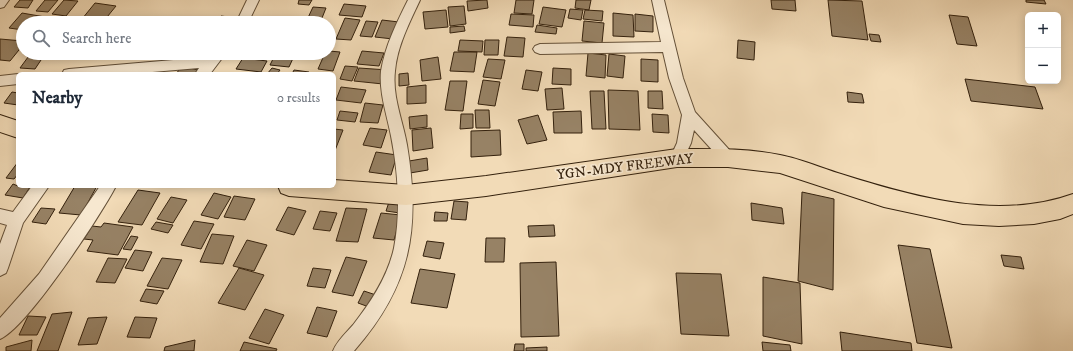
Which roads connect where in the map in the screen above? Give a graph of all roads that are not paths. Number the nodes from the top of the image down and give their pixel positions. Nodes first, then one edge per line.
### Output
1 (3, 0) edge
2 (253, 0) edge
3 (414, 0) edge
4 (658, 0) edge
5 (0, 4) edge
6 (245, 16) edge
7 (668, 48) junction
8 (540, 49) dead end
9 (190, 60) edge
10 (214, 60) edge
11 (86, 72) edge
12 (204, 72) edge
13 (16, 79) edge
14 (0, 81) edge
15 (689, 115) junction
16 (0, 123) edge
17 (16, 129) edge
18 (677, 158) junction
19 (728, 158) junction
20 (40, 188) edge
21 (107, 188) edge
22 (315, 188) edge
23 (406, 195) junction
24 (1073, 204) edge
25 (0, 216) edge
26 (16, 220) junction
27 (0, 268) edge
28 (0, 330) edge
29 (342, 351) edge

1 - 5 street
2 - 6 street
3 - 23 street
4 - 7 street
7 - 8 street
7 - 15 street
9 - 11 street
10 - 12 street
13 - 14 street
15 - 18 street
15 - 19 street
16 - 17 main road
18 - 19 main road, YGN-MDY FREEWAY
18 - 23 main road, YGN-MDY FREEWAY
19 - 24 main road, YGN-MDY FREEWAY
20 - 26 street
21 - 28 street
22 - 23 main road, YGN-MDY FREEWAY
23 - 29 street
25 - 26 street
26 - 27 street

